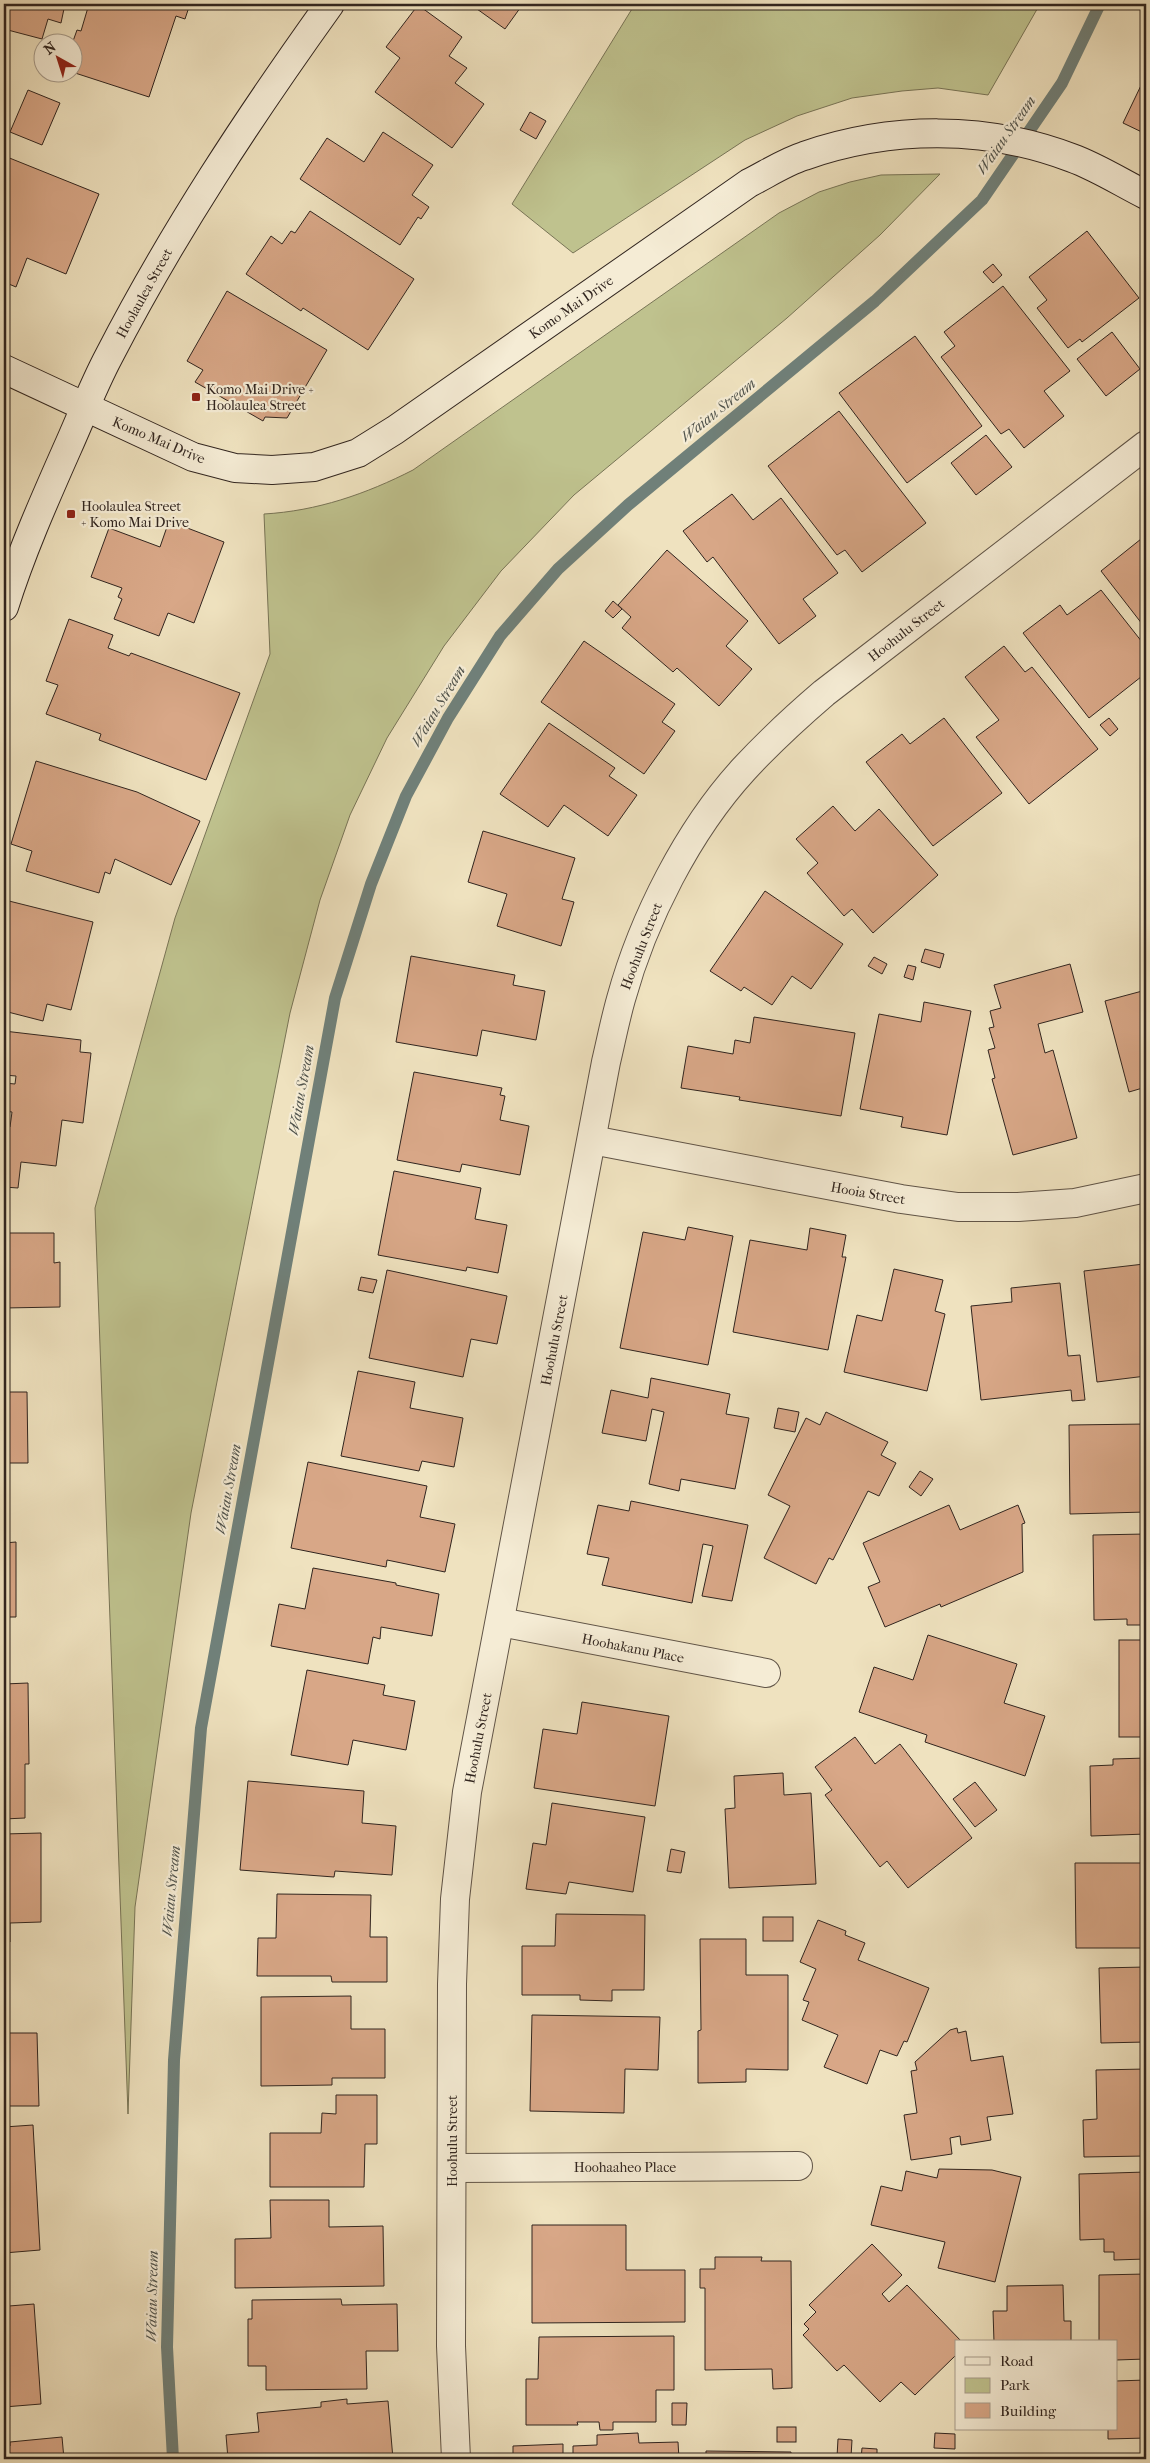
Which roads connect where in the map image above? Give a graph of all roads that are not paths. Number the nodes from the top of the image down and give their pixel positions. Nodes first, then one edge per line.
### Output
1 (330, 4) edge
2 (1146, 195) edge
3 (4, 368) edge
4 (86, 408) junction
5 (1146, 445) edge
6 (4, 607) edge
7 (592, 1140) junction
8 (1146, 1188) edge
9 (500, 1622) junction
10 (766, 1674) dead end
11 (798, 2166) dead end
12 (452, 2168) junction
13 (456, 2459) edge

1 - 4 street, Hoolaulea Street
2 - 4 street, Komo Mai Drive
3 - 4 street, Komo Mai Drive
4 - 6 street, Hoolaulea Street
5 - 7 street, Hoohulu Street
7 - 8 street, Hooia Street
7 - 9 street, Hoohulu Street
9 - 10 street, Hoohakanu Place
9 - 12 street, Hoohulu Street
11 - 12 street, Hoohaaheo Place
12 - 13 street, Hoohulu Street

